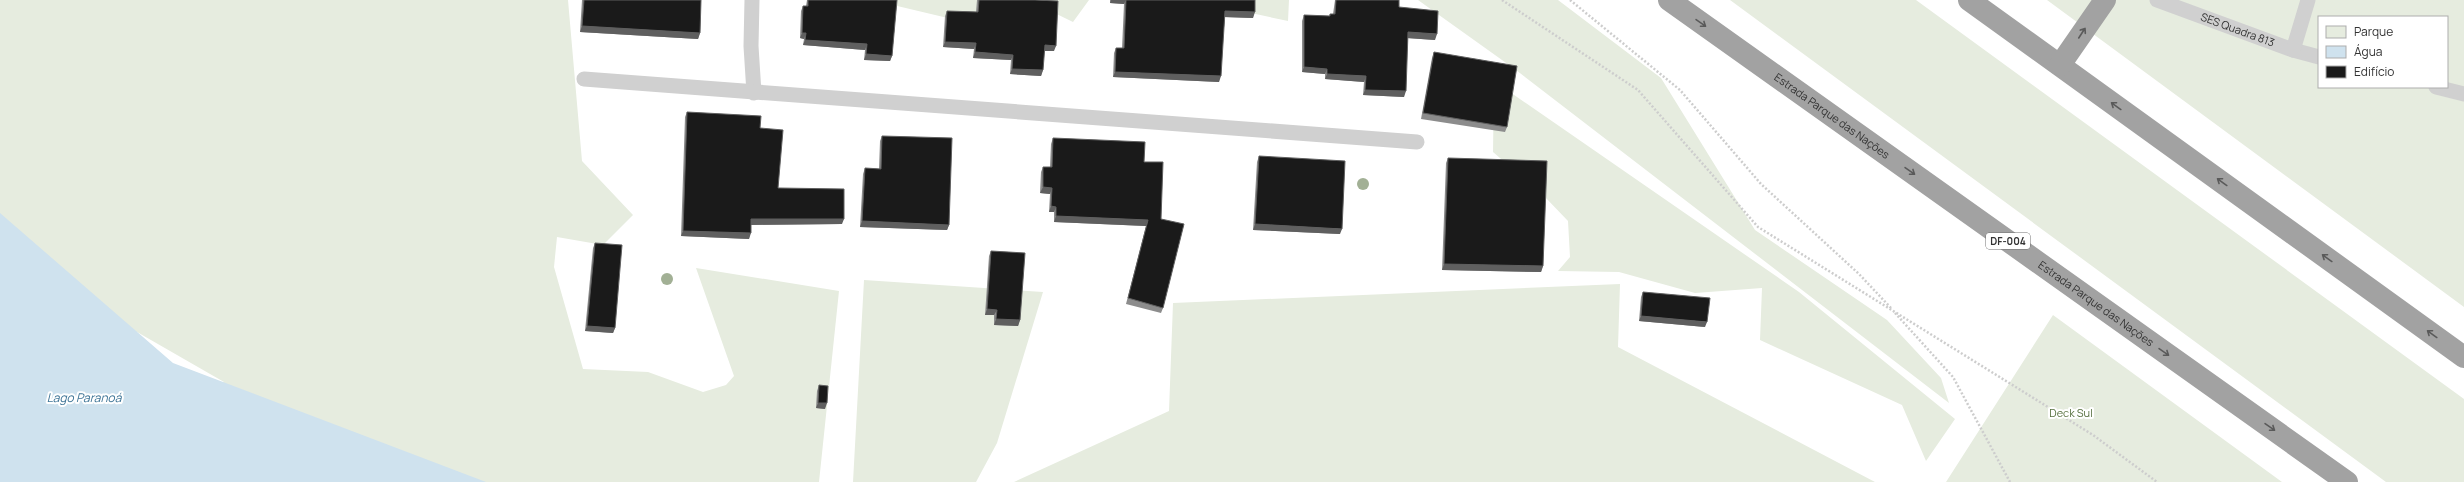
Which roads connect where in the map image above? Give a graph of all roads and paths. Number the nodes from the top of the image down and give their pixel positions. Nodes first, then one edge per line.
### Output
1 (752, 0) edge
2 (1502, 0) edge
3 (1570, 0) edge
4 (1669, 0) edge
5 (1969, 0) edge
6 (2105, 0) edge
7 (2157, 0) edge
8 (2308, 0) edge
9 (2292, 50) junction
10 (2318, 57) edge
11 (2060, 65) junction
12 (584, 79) dead end
13 (2440, 88) edge
14 (754, 93) junction
15 (2464, 94) edge
16 (1416, 142) dead end
17 (1893, 310) junction
18 (2464, 357) edge
19 (2010, 482) edge
20 (2157, 482) edge
21 (2347, 482) edge

1 - 14 lane
2 - 17 path
3 - 17 path
4 -> 21 highway, Estrada Parque das Nações / DF-004
5 - 11 highway
11 -> 6 highway
7 - 9 lane, SES Quadra 813
8 - 9 lane
9 - 10 lane, SES Quadra 813
18 -> 11 highway
12 - 14 lane
13 - 15 lane
14 - 16 lane
17 - 19 path
17 - 20 path

